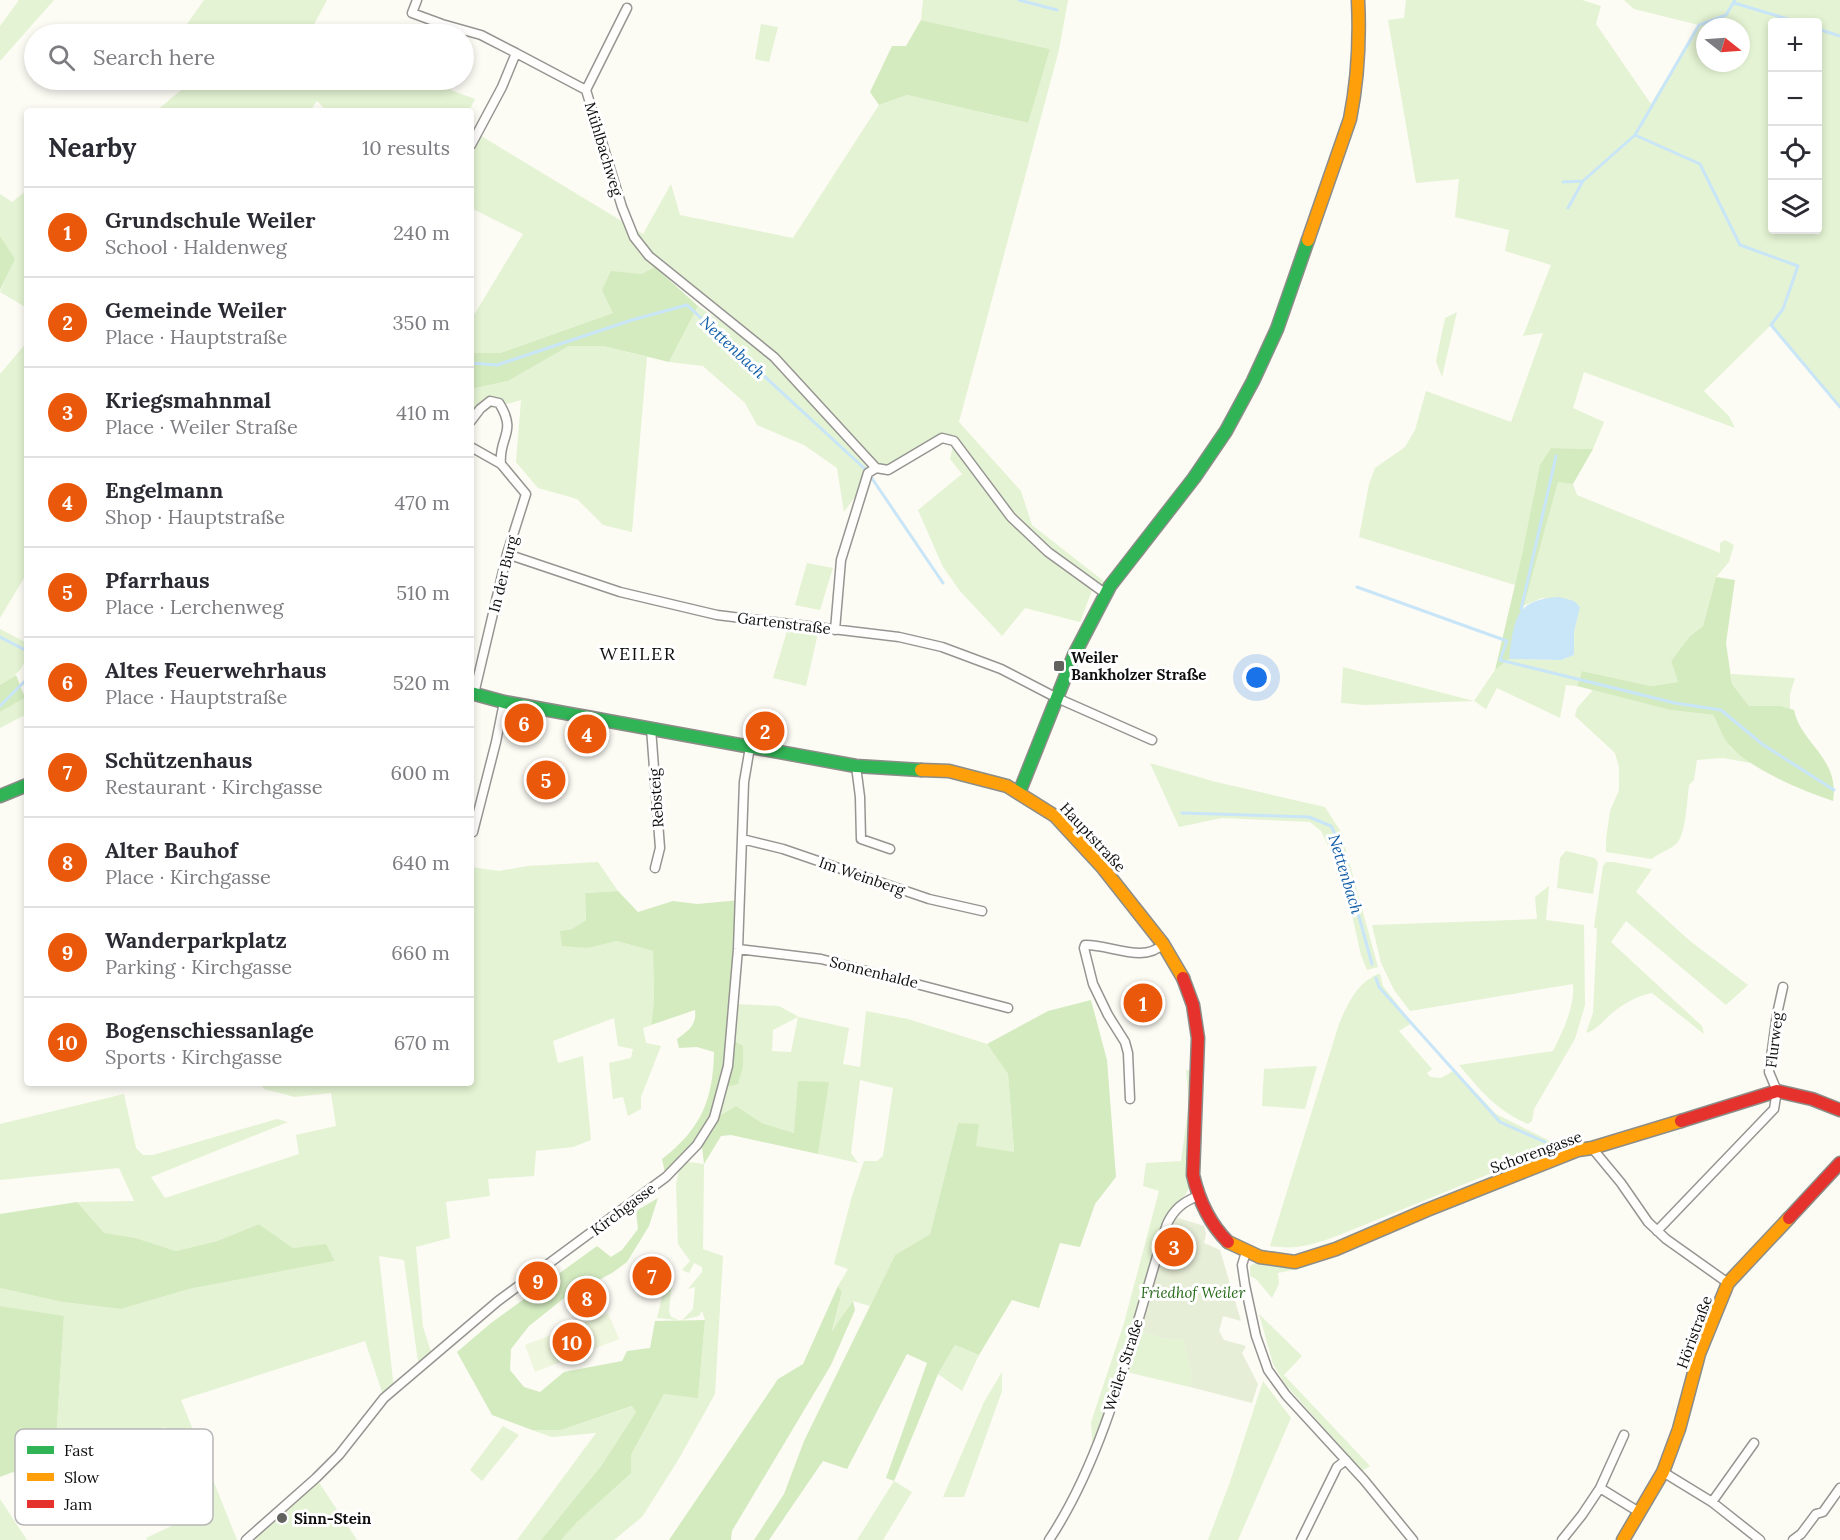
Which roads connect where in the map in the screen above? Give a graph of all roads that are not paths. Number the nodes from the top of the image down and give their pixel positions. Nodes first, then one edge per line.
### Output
1 (417, 0) edge
2 (1358, 0) edge
3 (627, 8) dead end
4 (442, 24) edge
5 (474, 33) edge
6 (516, 53) junction
7 (586, 90) junction
8 (474, 139) edge
9 (474, 417) edge
10 (474, 449) edge
11 (501, 464) junction
12 (876, 468) junction
13 (507, 554) junction
14 (1106, 594) junction
15 (835, 630) junction
16 (474, 690) edge
17 (474, 694) edge
18 (1057, 698) junction
19 (504, 702) junction
20 (651, 728) junction
21 (1152, 740) dead end
22 (750, 747) junction
23 (856, 766) junction
24 (24, 786) edge
25 (1019, 793) junction
26 (0, 796) edge
27 (474, 828) edge
28 (742, 839) junction
29 (890, 849) dead end
30 (655, 868) dead end
31 (982, 911) dead end
32 (1162, 944) junction
33 (738, 949) junction
34 (1783, 987) dead end
35 (1008, 1008) dead end
36 (1777, 1091) junction
37 (1130, 1099) dead end
38 (1840, 1110) edge
39 (1592, 1148) junction
40 (1840, 1163) edge
41 (1198, 1196) junction
42 (1657, 1231) junction
43 (1246, 1252) junction
44 (1728, 1283) junction
45 (1624, 1435) dead end
46 (1754, 1443) dead end
47 (1346, 1460) junction
48 (1663, 1472) junction
49 (1600, 1488) junction
50 (1840, 1488) edge
51 (1712, 1502) junction
52 (1639, 1512) junction
53 (246, 1540) edge
54 (1049, 1540) edge
55 (1301, 1540) edge
56 (1413, 1540) edge
57 (1562, 1540) edge
58 (1623, 1540) edge
59 (1760, 1540) edge
60 (1793, 1540) edge

1 - 4 street, Mühlbachweg
2 - 14 street
3 - 7 street, Mühlbachweg
5 - 6 street, Mühlbachweg
6 - 7 street, Mühlbachweg
6 - 8 street
7 - 12 street, Mühlbachweg
9 - 11 street
10 - 11 street, In der Burg
11 - 13 street, In der Burg
12 - 14 street
12 - 15 street
13 - 15 street, Gartenstraße
13 - 16 street, In der Burg
14 - 18 street
15 - 18 street, Gartenstraße
17 - 19 street, Hauptstraße
18 - 21 street, Gartenstraße
18 - 25 street
19 - 20 street, Hauptstraße
19 - 27 street
20 - 22 street, Hauptstraße
20 - 30 street, Rebsteig
22 - 23 street, Hauptstraße
22 - 28 street, Kirchgasse
23 - 25 street, Hauptstraße
23 - 29 street
24 - 26 street
25 - 32 street, Hauptstraße
28 - 31 street, Im Weinberg
28 - 33 street, Kirchgasse
32 - 37 street
32 - 41 street, Hauptstraße
33 - 35 street, Sonnenhalde
33 - 53 street, Kirchgasse
34 - 36 street, Flurweg
36 - 38 street, Schorengasse
36 - 39 street, Schorengasse
36 - 42 street
39 - 42 street
39 - 43 street, Schorengasse
40 - 44 street, Höristraße
41 - 43 street, Hauptstraße
41 - 54 street, Weiler Straße
42 - 44 street
43 - 47 street
44 - 48 street, Höristraße
45 - 49 street
46 - 51 street
47 - 55 street
47 - 56 street
48 - 51 street
48 - 52 street, Höristraße
49 - 52 street
49 - 57 street
50 - 60 street
51 - 59 street
52 - 58 street, Höristraße

